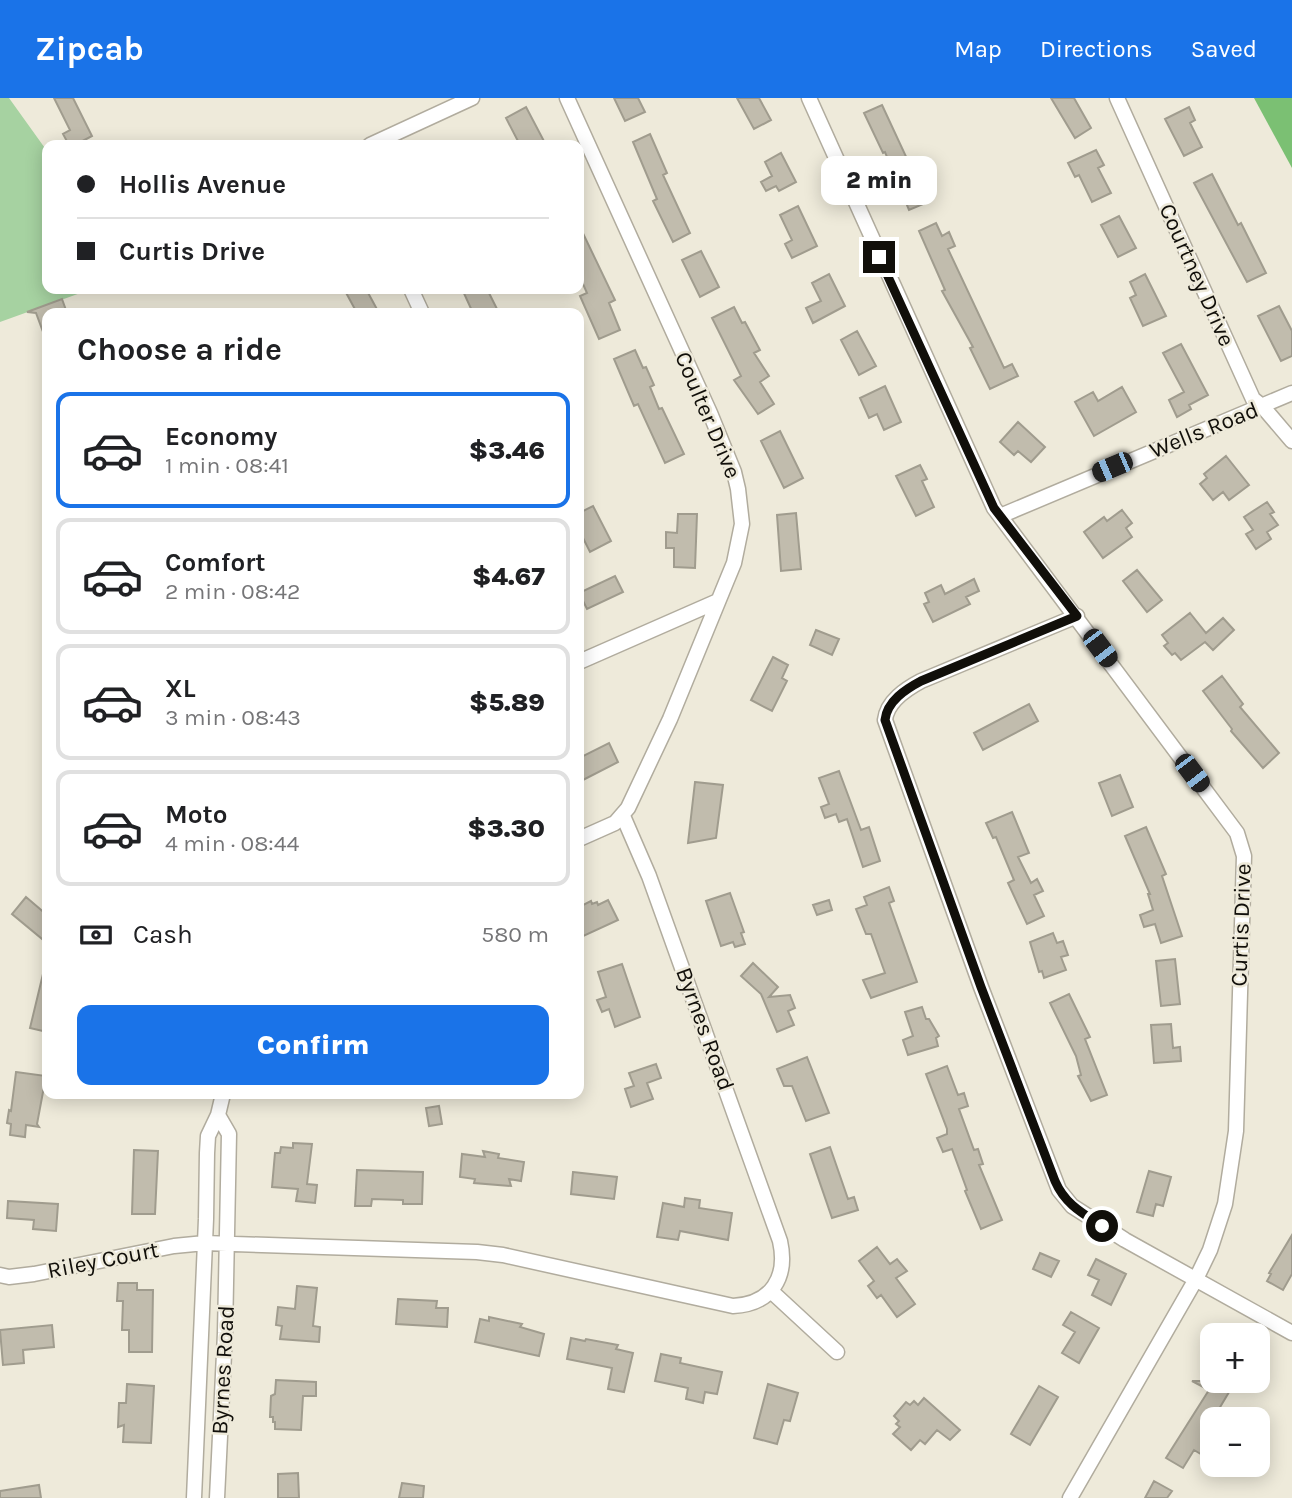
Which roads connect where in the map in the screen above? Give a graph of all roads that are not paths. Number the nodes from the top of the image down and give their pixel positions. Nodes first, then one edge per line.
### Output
1 (472, 98) edge
2 (567, 98) edge
3 (808, 98) edge
4 (1117, 98) edge
5 (381, 140) edge
6 (1292, 393) edge
7 (1263, 407) junction
8 (1292, 441) edge
9 (1000, 516) junction
10 (718, 601) junction
11 (1077, 616) junction
12 (584, 659) edge
13 (623, 816) junction
14 (584, 837) edge
15 (222, 1099) edge
16 (218, 1115) junction
17 (228, 1242) junction
18 (205, 1243) junction
19 (0, 1275) edge
20 (1195, 1279) junction
21 (771, 1290) junction
22 (1292, 1333) edge
23 (837, 1352) dead end
24 (194, 1498) edge
25 (217, 1498) edge
26 (1070, 1498) edge

1 - 5 street
2 - 10 street, Coulter Drive
3 - 9 street, Curtis Drive
4 - 7 street, Courtney Drive
6 - 7 street, Wells Road
7 - 8 street, Courtney Drive
7 - 9 street, Wells Road
9 - 11 street, Curtis Drive
10 - 12 street
10 - 13 street, Coulter Drive
11 - 20 street, Curtis Drive
11 - 20 street
13 - 14 street
13 - 21 street, Byrnes Road
15 - 16 street, Byrnes Road
16 - 17 street, Byrnes Road
16 - 18 street, Byrnes Road
17 - 18 street
17 - 21 street
17 - 25 street, Byrnes Road
18 - 19 street, Riley Court
18 - 24 street, Byrnes Road
20 - 22 street
20 - 26 street, Curtis Drive
21 - 23 street

